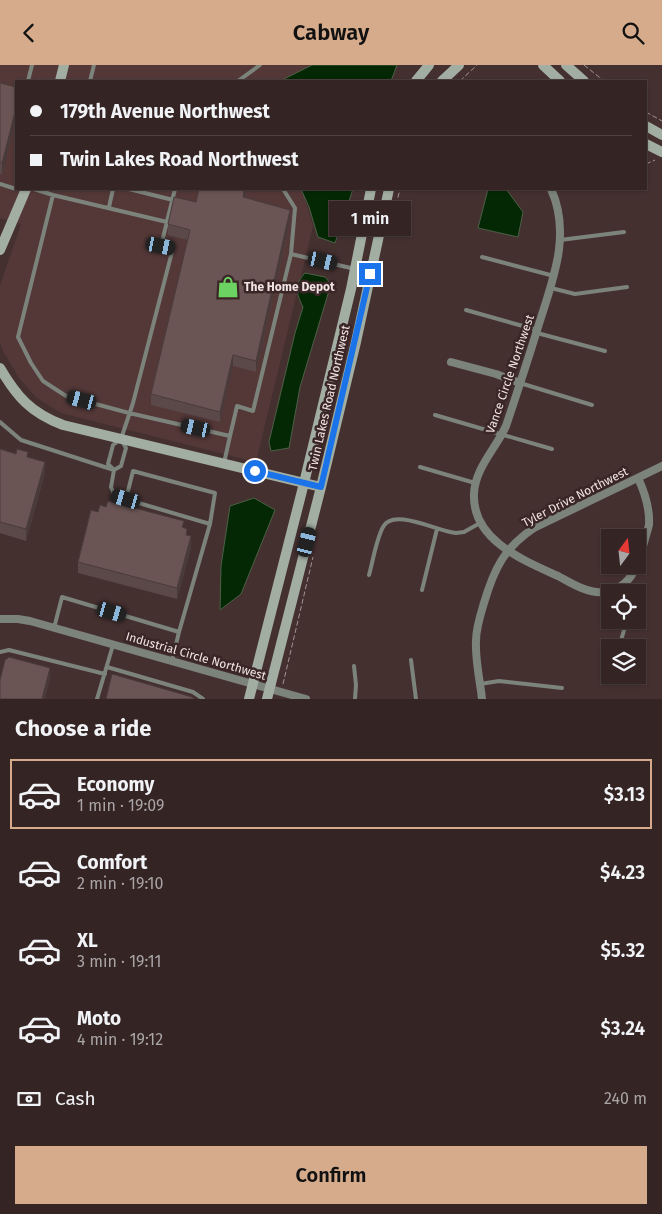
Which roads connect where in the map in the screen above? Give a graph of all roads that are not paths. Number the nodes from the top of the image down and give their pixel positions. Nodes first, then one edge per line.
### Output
1 (32, 65) edge
2 (64, 65) edge
3 (94, 65) edge
4 (260, 65) edge
5 (429, 65) edge
6 (459, 65) edge
7 (543, 65) edge
8 (566, 65) edge
9 (28, 80) edge
10 (60, 80) edge
11 (90, 80) edge
12 (239, 80) edge
13 (417, 80) edge
14 (443, 80) edge
15 (559, 80) edge
16 (583, 80) edge
17 (647, 127) edge
18 (662, 135) edge
19 (647, 145) edge
20 (659, 156) edge
21 (0, 184) edge
22 (15, 187) edge
23 (24, 190) edge
24 (29, 190) edge
25 (113, 190) edge
26 (133, 190) edge
27 (175, 190) edge
28 (284, 190) edge
29 (371, 190) edge
30 (389, 190) edge
31 (551, 190) edge
32 (52, 195) junction
33 (173, 200) junction
34 (109, 207) junction
35 (167, 222) junction
36 (624, 232) dead end
37 (560, 240) junction
38 (0, 251) edge
39 (292, 254) junction
40 (482, 257) dead end
41 (355, 269) junction
42 (554, 276) junction
43 (627, 287) dead end
44 (551, 288) junction
45 (466, 310) dead end
46 (537, 331) junction
47 (605, 351) dead end
48 (451, 362) dead end
49 (0, 368) edge
50 (520, 383) junction
51 (592, 405) dead end
52 (129, 413) junction
53 (435, 415) dead end
54 (0, 422) edge
55 (503, 434) junction
56 (230, 436) junction
57 (121, 439) junction
58 (552, 449) dead end
59 (224, 464) junction
60 (662, 466) edge
61 (420, 467) dead end
62 (114, 470) junction
63 (638, 478) junction
64 (304, 483) junction
65 (475, 483) junction
66 (321, 487) junction
67 (126, 499) junction
68 (480, 523) junction
69 (210, 524) junction
70 (437, 529) junction
71 (646, 535) edge
72 (507, 550) junction
73 (632, 574) edge
74 (369, 575) dead end
75 (624, 584) edge
76 (422, 590) dead end
77 (601, 591) edge
78 (0, 619) edge
79 (54, 628) junction
80 (179, 632) junction
81 (113, 645) junction
82 (0, 652) edge
83 (411, 660) dead end
84 (172, 661) junction
85 (354, 666) dead end
86 (106, 667) junction
87 (104, 674) junction
88 (253, 684) junction
89 (480, 684) junction
90 (562, 688) dead end
91 (268, 694) edge
92 (98, 699) edge
93 (203, 699) edge
94 (250, 699) edge
95 (306, 699) edge
96 (355, 699) edge
97 (416, 699) edge
98 (482, 699) edge

1 - 9 lane
2 - 10 street
3 - 11 lane
4 - 12 lane
5 - 13 street
6 - 14 street
7 - 15 street
8 - 16 street
17 - 18 street
19 - 20 street
21 - 22 lane
23 - 38 street
24 - 32 lane
25 - 34 lane
26 - 33 lane
27 - 33 lane
28 - 39 lane
29 - 41 street, Twin Lakes Road Northwest
30 - 66 street, Twin Lakes Road Northwest
31 - 37 street, Vance Circle Northwest
32 - 34 lane
32 - 52 lane
33 - 35 lane
34 - 35 lane
35 - 52 lane
36 - 37 lane
37 - 42 street, Vance Circle Northwest
39 - 41 lane
39 - 56 lane
40 - 42 lane
41 - 64 street, Twin Lakes Road Northwest
42 - 44 street, Vance Circle Northwest
43 - 44 lane
44 - 46 street, Vance Circle Northwest
45 - 46 lane
46 - 47 lane
46 - 50 street, Vance Circle Northwest
48 - 50 street
49 - 57 street
50 - 51 lane
50 - 55 street, Vance Circle Northwest
52 - 56 lane
52 - 57 lane
53 - 55 lane
54 - 62 lane
55 - 58 lane
55 - 65 street, Vance Circle Northwest
56 - 59 lane
57 - 59 street
57 - 62 lane
57 - 62 lane
59 - 64 street
60 - 63 street, Tyler Drive Northwest
61 - 65 lane
62 - 67 lane
63 - 71 street
63 - 72 street, Tyler Drive Northwest
64 - 66 street
64 - 88 street, Twin Lakes Road Northwest
65 - 68 street, Vance Circle Northwest
66 - 91 street, Twin Lakes Road Northwest
67 - 69 lane
67 - 69 lane
68 - 70 lane
68 - 72 street
69 - 80 lane
70 - 74 lane
70 - 76 lane
72 - 77 street
72 - 89 street, Tyler Drive Northwest
73 - 75 street
78 - 79 street, Industrial Circle Northwest
79 - 80 lane
79 - 81 street, Industrial Circle Northwest
80 - 84 lane
81 - 84 street, Industrial Circle Northwest
81 - 86 lane
82 - 87 lane
83 - 97 lane
84 - 88 street, Industrial Circle Northwest
85 - 96 lane
86 - 87 lane
86 - 93 lane
87 - 92 lane
88 - 91 street, Industrial Circle Northwest
88 - 94 street, Twin Lakes Road Northwest
89 - 90 lane
89 - 98 street, Tyler Drive Northwest
91 - 95 street, Industrial Circle Northwest

